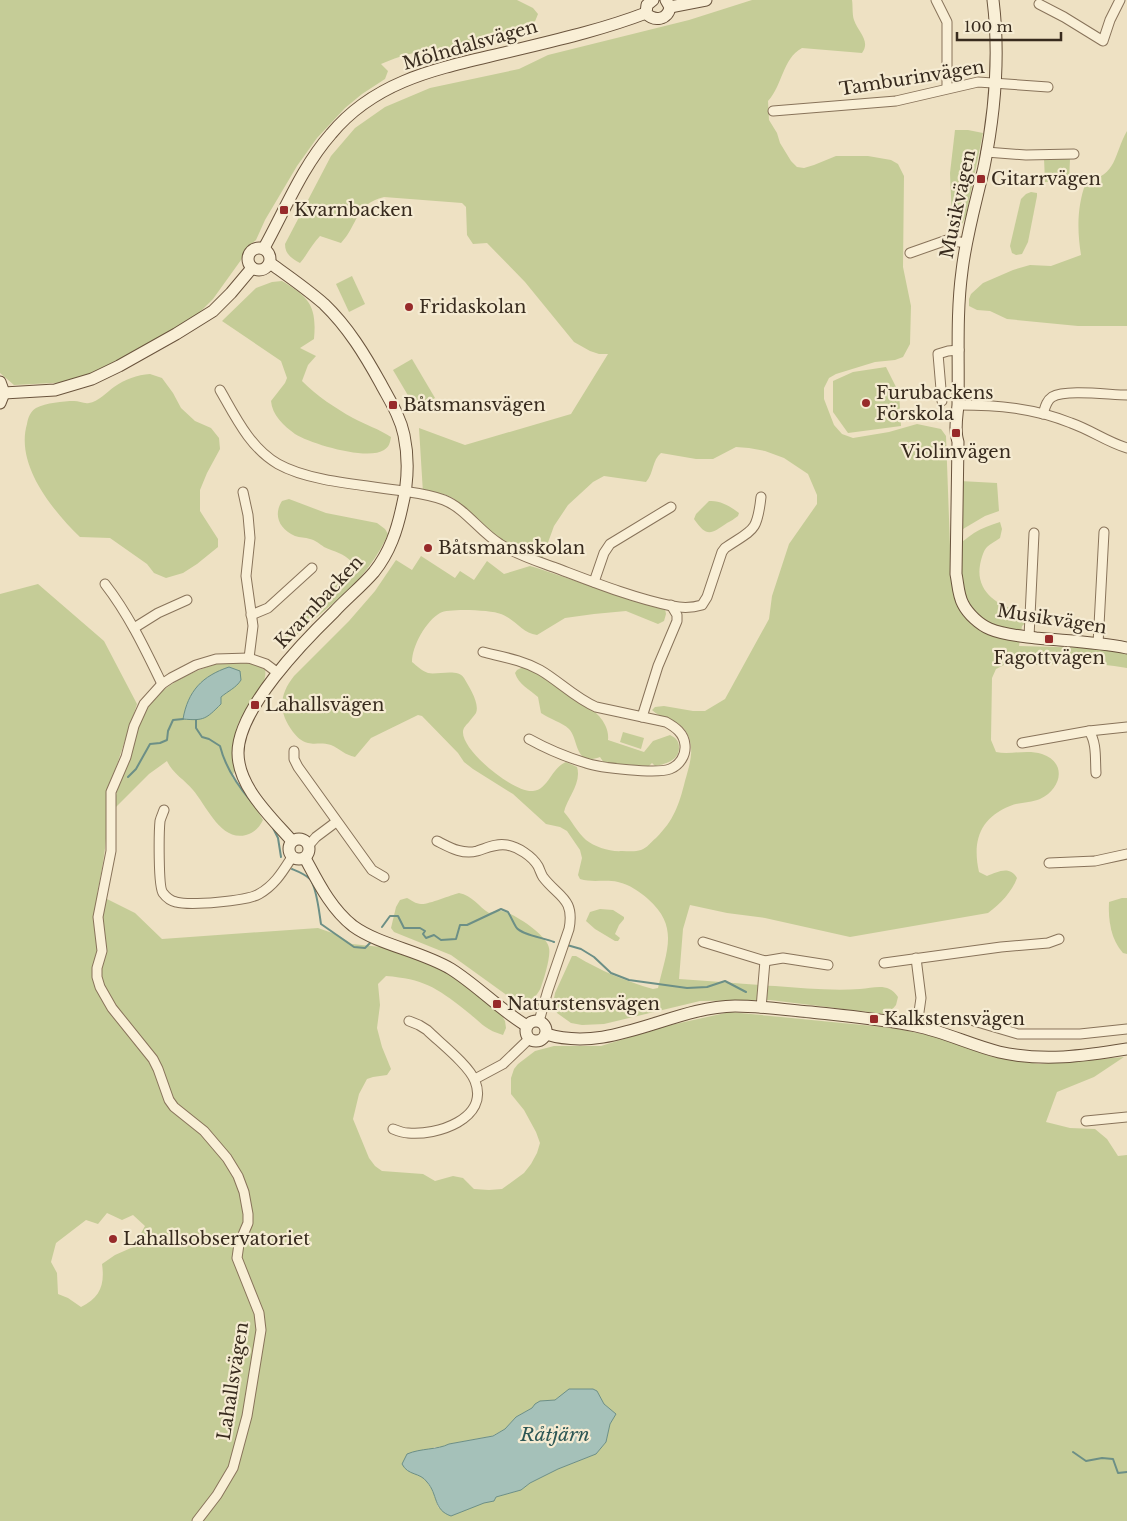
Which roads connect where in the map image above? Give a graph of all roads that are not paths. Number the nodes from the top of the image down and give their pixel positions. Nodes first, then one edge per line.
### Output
1 (652, 0) edge
2 (706, 0) edge
3 (936, 0) edge
4 (994, 0) edge
5 (1120, 0) edge
6 (668, 3) edge
7 (1039, 4) dead end
8 (646, 13) junction
9 (996, 82) junction
10 (1048, 87) dead end
11 (947, 88) junction
12 (773, 111) dead end
13 (986, 152) junction
14 (1074, 154) dead end
15 (966, 243) junction
16 (264, 248) junction
17 (910, 253) dead end
18 (270, 263) junction
19 (252, 268) junction
20 (959, 350) junction
21 (220, 390) dead end
22 (1, 392) edge
23 (1127, 395) edge
24 (942, 401) dead end
25 (958, 410) junction
26 (1043, 414) junction
27 (1127, 448) edge
28 (406, 491) junction
29 (242, 492) dead end
30 (761, 497) dead end
31 (671, 507) dead end
32 (1104, 532) dead end
33 (1034, 533) dead end
34 (312, 568) dead end
35 (594, 582) junction
36 (105, 584) dead end
37 (187, 600) dead end
38 (671, 606) junction
39 (251, 615) junction
40 (134, 628) junction
41 (1030, 637) junction
42 (1098, 644) junction
43 (1127, 648) edge
44 (484, 652) dead end
45 (249, 658) junction
46 (278, 673) junction
47 (162, 684) junction
48 (642, 716) junction
49 (1127, 728) edge
50 (1089, 731) junction
51 (529, 739) dead end
52 (1022, 743) dead end
53 (294, 751) dead end
54 (1096, 773) dead end
55 (164, 810) dead end
56 (336, 822) junction
57 (292, 841) junction
58 (437, 841) dead end
59 (309, 845) junction
60 (1127, 854) edge
61 (292, 857) junction
62 (305, 858) junction
63 (1049, 863) dead end
64 (384, 877) dead end
65 (1059, 939) dead end
66 (703, 942) dead end
67 (916, 958) junction
68 (765, 961) junction
69 (884, 963) dead end
70 (828, 965) dead end
71 (761, 1008) junction
72 (409, 1021) dead end
73 (539, 1021) junction
74 (974, 1021) dead end
75 (527, 1026) junction
76 (917, 1026) junction
77 (1127, 1029) edge
78 (546, 1034) junction
79 (529, 1039) junction
80 (1127, 1049) edge
81 (475, 1079) junction
82 (1127, 1117) edge
83 (1086, 1121) dead end
84 (393, 1130) dead end
85 (197, 1521) edge

1 - 8 street
2 - 6 street
3 - 11 street
4 - 9 street, Musikvägen
5 - 7 street
6 - 8 street, Mölndalsvägen
8 - 16 street, Mölndalsvägen
9 - 10 street, Tamburinvägen
9 - 11 street, Tamburinvägen
9 - 13 street, Musikvägen
11 - 12 street, Tamburinvägen
13 - 14 street
13 - 15 street, Musikvägen
15 - 17 street
15 - 20 street, Musikvägen
16 - 18 street
16 - 19 street
18 - 19 street
18 - 28 street, Kvarnbacken
19 - 22 street
20 - 24 street
20 - 25 street, Musikvägen
21 - 28 street
23 - 26 street
25 - 26 street
25 - 41 street, Musikvägen
26 - 27 street
28 - 35 street
28 - 46 street, Kvarnbacken
29 - 39 street
30 - 38 street
31 - 35 street
32 - 42 street
33 - 41 street
34 - 39 street
35 - 38 street
36 - 40 street
37 - 40 street
38 - 48 street
39 - 45 street
40 - 47 street
41 - 42 street, Musikvägen
42 - 43 street, Musikvägen
44 - 48 street
45 - 46 street, Lahallsvägen
45 - 47 street, Lahallsvägen
46 - 57 street, Kvarnbacken
47 - 85 street, Lahallsvägen
48 - 51 street
49 - 50 street
50 - 52 street
50 - 54 street
53 - 56 street
55 - 61 street
56 - 59 street
56 - 64 street
57 - 59 street
57 - 61 street
58 - 73 street
59 - 62 street
60 - 63 street
61 - 62 street
62 - 75 street
65 - 67 street
66 - 68 street
67 - 69 street
67 - 76 street
68 - 70 street
68 - 71 street
71 - 76 street
71 - 78 street
72 - 81 street
73 - 75 street
73 - 78 street
74 - 77 street
75 - 79 street
76 - 80 street
78 - 79 street
79 - 81 street
81 - 84 street
82 - 83 street

